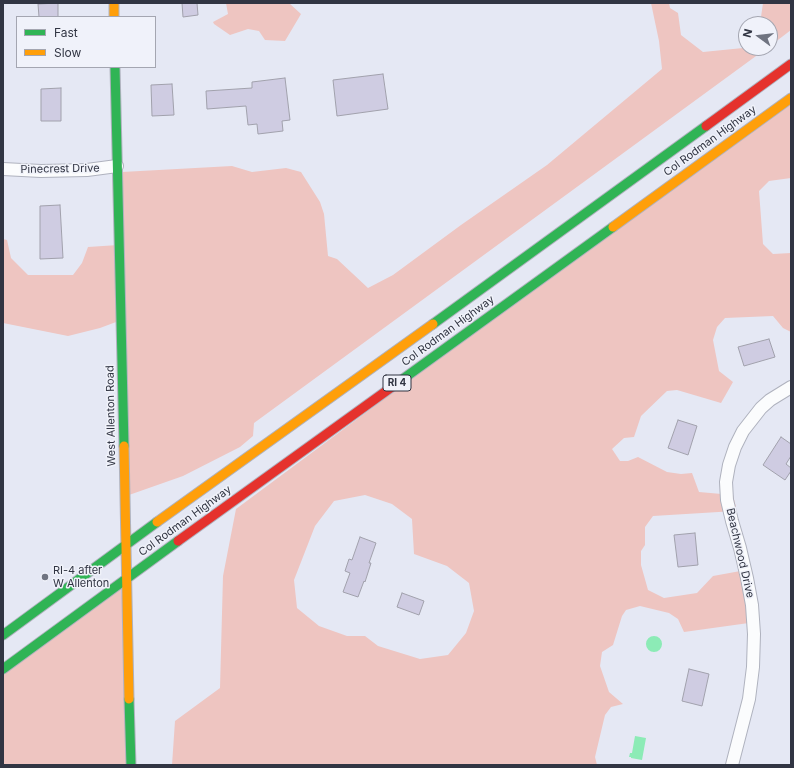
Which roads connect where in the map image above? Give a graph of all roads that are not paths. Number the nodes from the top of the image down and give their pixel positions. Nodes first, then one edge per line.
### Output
1 (114, 3) edge
2 (114, 16) edge
3 (791, 64) edge
4 (115, 68) edge
5 (791, 98) edge
6 (117, 166) junction
7 (3, 169) edge
8 (791, 387) edge
9 (126, 544) junction
10 (126, 578) junction
11 (3, 635) edge
12 (3, 670) edge
13 (131, 765) edge
14 (732, 765) edge

1 - 2 main road
3 - 9 main road, Col Rodman Highway / RI 4
4 - 6 main road, West Allenton Road
5 - 10 main road, Col Rodman Highway / RI 4
6 - 7 street, Pinecrest Drive
6 - 9 main road, West Allenton Road
8 - 14 street, Beachwood Drive
9 - 10 main road, West Allenton Road
9 - 11 main road, Col Rodman Highway / RI 4
10 - 12 main road, Col Rodman Highway / RI 4
10 - 13 main road, West Allenton Road

